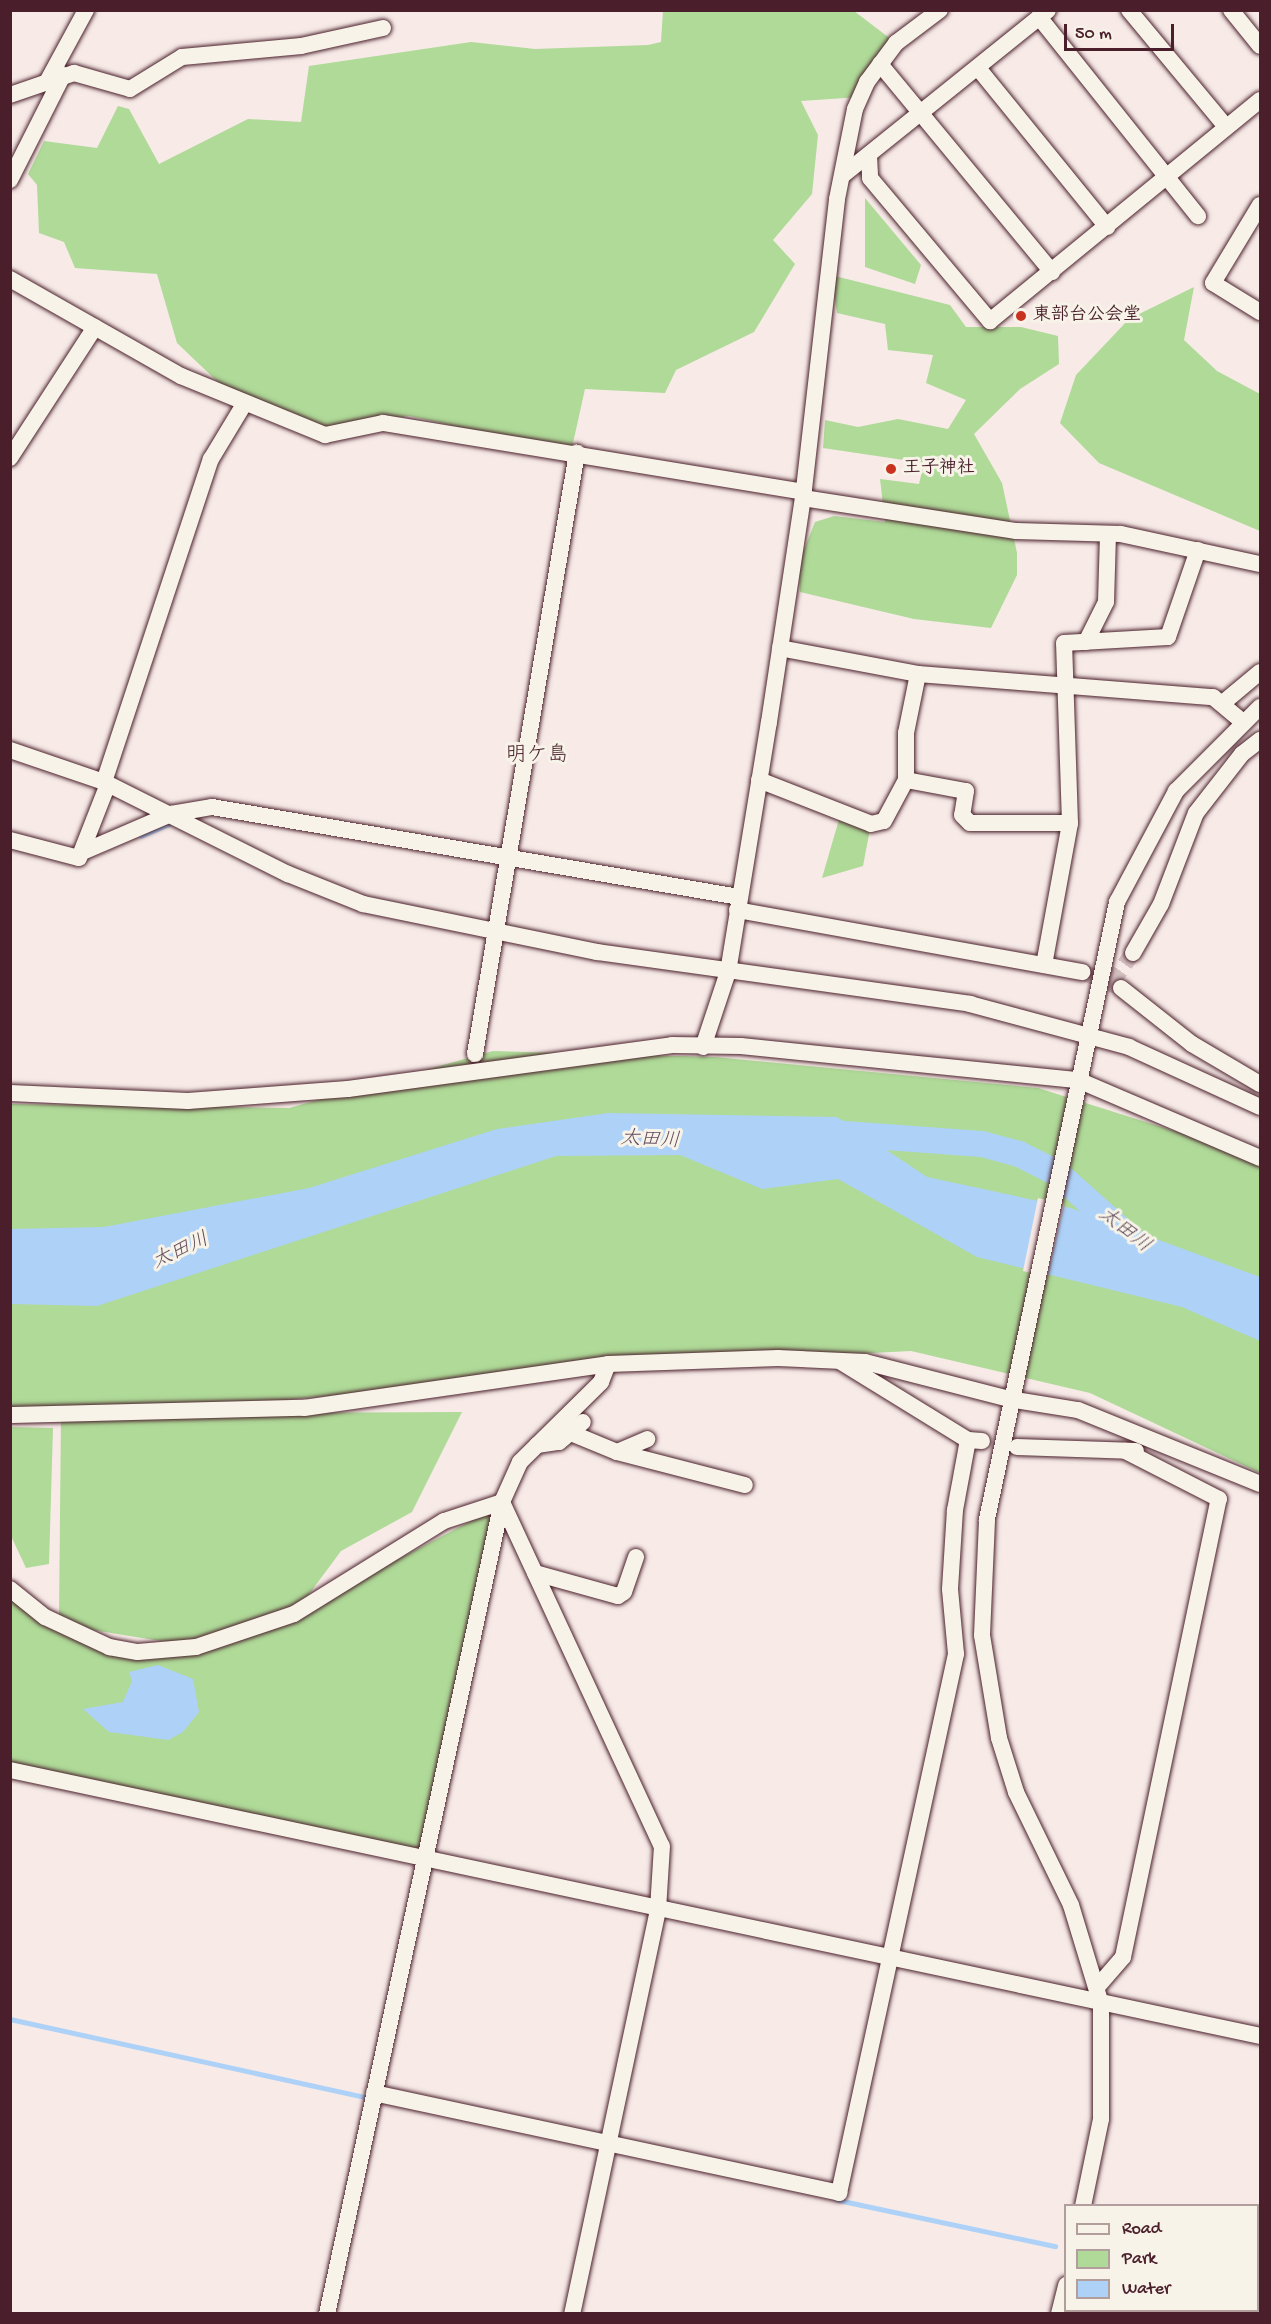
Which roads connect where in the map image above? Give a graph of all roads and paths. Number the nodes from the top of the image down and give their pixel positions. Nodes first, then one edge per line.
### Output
1 (86, 10) edge
2 (940, 10) edge
3 (1129, 10) edge
4 (1231, 10) edge
5 (1044, 14) edge
6 (383, 28) dead end
7 (1260, 46) edge
8 (880, 64) junction
9 (978, 68) junction
10 (56, 77) junction
11 (10, 95) edge
12 (1260, 99) edge
13 (919, 114) junction
14 (1226, 127) junction
15 (869, 156) junction
16 (843, 175) junction
17 (1167, 177) junction
18 (10, 180) edge
19 (1260, 205) edge
20 (1198, 216) dead end
21 (1107, 227) junction
22 (1052, 272) junction
23 (10, 279) edge
24 (1260, 312) edge
25 (94, 327) junction
26 (243, 406) junction
27 (577, 453) junction
28 (10, 458) edge
29 (803, 495) junction
30 (1108, 535) junction
31 (1198, 550) junction
32 (1260, 564) edge
33 (1086, 642) junction
34 (780, 648) junction
35 (1260, 672) edge
36 (918, 674) junction
37 (1067, 685) junction
38 (1224, 702) junction
39 (1260, 707) edge
40 (1242, 721) junction
41 (1260, 740) edge
42 (10, 750) edge
43 (759, 780) junction
44 (906, 780) junction
45 (106, 783) junction
46 (171, 814) junction
47 (1070, 823) junction
48 (10, 840) edge
49 (85, 850) junction
50 (506, 857) junction
51 (738, 904) junction
52 (493, 932) junction
53 (1133, 953) tunnel mouth
54 (1044, 965) junction
55 (728, 972) junction
56 (1082, 972) tunnel mouth
57 (1121, 988) tunnel mouth
58 (1088, 1033) junction
59 (703, 1047) junction
60 (475, 1054) dead end
61 (1078, 1080) junction
62 (1260, 1084) edge
63 (10, 1093) edge
64 (1260, 1107) edge
65 (1260, 1158) edge
66 (841, 1362) junction
67 (608, 1364) junction
68 (1009, 1399) junction
69 (10, 1415) edge
70 (646, 1439) dead end
71 (537, 1445) junction
72 (1017, 1447) dead end
73 (1125, 1451) junction
74 (617, 1452) junction
75 (1231, 1470) junction
76 (1260, 1484) edge
77 (744, 1485) dead end
78 (502, 1502) junction
79 (636, 1557) dead end
80 (535, 1573) junction
81 (10, 1589) edge
82 (10, 1770) edge
83 (425, 1860) junction
84 (658, 1911) junction
85 (892, 1960) junction
86 (1098, 1986) junction
87 (1101, 2004) junction
88 (1260, 2036) edge
89 (373, 2097) junction
90 (606, 2148) junction
91 (1083, 2204) edge
92 (1064, 2289) edge
93 (327, 2313) edge
94 (572, 2313) edge
95 (1059, 2313) edge

1 - 10 street
2 - 8 street
3 - 14 street
4 - 7 street
5 - 9 street
5 - 17 street
6 - 10 street
8 - 13 street
8 - 16 street
9 - 13 street
9 - 21 street
10 - 11 street
10 - 18 street
12 - 14 street
13 - 15 street
13 - 22 street
14 - 17 street
15 - 16 street
15 - 22 street
16 - 29 street
17 - 20 street
17 - 21 street
19 - 24 street
21 - 22 street
23 - 25 street
25 - 26 street
25 - 28 street
26 - 27 street
26 - 45 street
27 - 29 street
27 - 50 street
29 - 30 street
29 - 34 street
30 - 31 street
30 - 33 street
31 - 32 street
31 - 33 street
33 - 37 street
34 - 36 street
34 - 43 street
35 - 38 street
36 - 37 street
36 - 44 street
37 - 38 street
37 - 47 street
38 - 40 street
39 - 40 street
40 - 58 street
41 - 53 street
42 - 45 street
43 - 44 street
43 - 51 street
44 - 47 street
45 - 46 street
45 - 49 street
46 - 49 street
46 - 50 street
46 - 52 street
47 - 54 street
48 - 49 street
50 - 51 street
50 - 52 street
51 - 54 street
51 - 55 street
52 - 55 street
52 - 60 street
54 - 56 street
55 - 58 street
55 - 59 street
57 - 62 street
58 - 61 street
58 - 64 street
59 - 61 street
59 - 63 street
61 - 65 street
61 - 68 street
66 - 67 street
66 - 68 street
66 - 85 street
67 - 69 street
67 - 71 street
68 - 75 street
68 - 86 street
70 - 74 street
71 - 74 street
71 - 78 street
72 - 73 street
73 - 75 street
73 - 86 street
74 - 77 street
75 - 76 street
78 - 80 street
78 - 81 street
78 - 83 street
79 - 80 street
80 - 84 street
82 - 83 street
83 - 84 street
83 - 89 street
84 - 85 street
84 - 90 street
85 - 87 street
85 - 90 street
86 - 87 street
87 - 88 street
87 - 91 street
89 - 90 street
89 - 93 street
90 - 94 street
92 - 95 street

